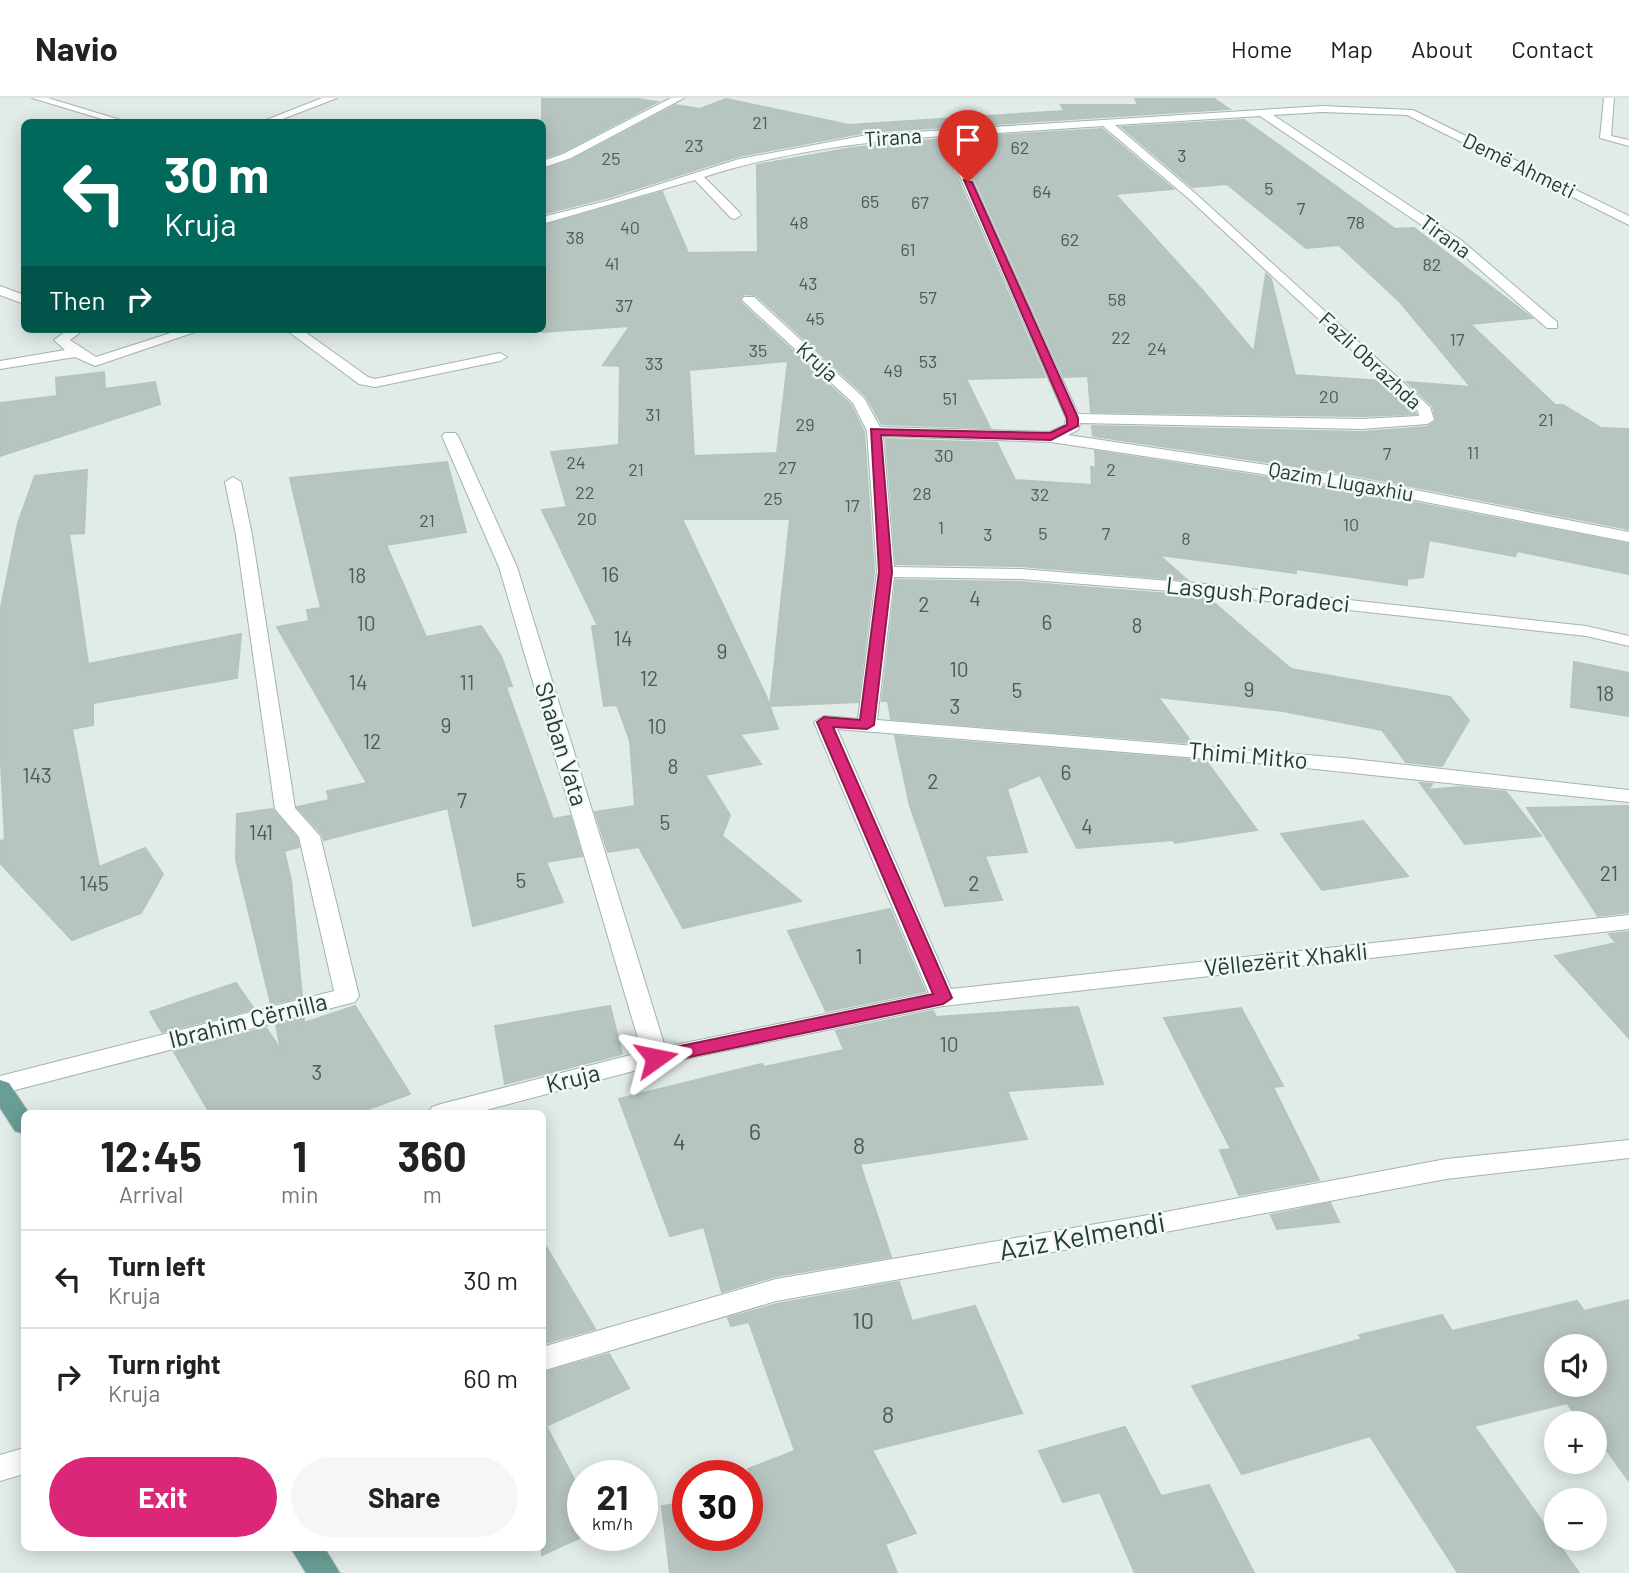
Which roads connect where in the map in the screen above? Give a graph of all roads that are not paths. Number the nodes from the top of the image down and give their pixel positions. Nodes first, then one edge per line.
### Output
1 (37, 98) edge
2 (332, 98) edge
3 (679, 98) edge
4 (1609, 98) edge
5 (1421, 101) dead end
6 (1262, 112) junction
7 (1409, 112) junction
8 (111, 119) edge
9 (274, 119) edge
10 (1107, 124) junction
11 (946, 134) junction
12 (1629, 143) edge
13 (546, 163) edge
14 (696, 175) junction
15 (735, 215) dead end
16 (546, 220) edge
17 (1629, 221) edge
18 (0, 290) edge
19 (21, 299) edge
20 (749, 300) dead end
21 (1552, 325) dead end
22 (72, 333) edge
23 (185, 333) edge
24 (298, 333) edge
25 (77, 352) junction
26 (500, 358) dead end
27 (0, 365) edge
28 (1073, 418) junction
29 (875, 431) junction
30 (450, 436) dead end
31 (1051, 437) junction
32 (233, 482) dead end
33 (1629, 537) edge
34 (886, 572) junction
35 (1629, 641) edge
36 (867, 725) junction
37 (1629, 796) edge
38 (1629, 922) edge
39 (943, 998) junction
40 (656, 1058) junction
41 (0, 1087) edge
42 (453, 1110) edge
43 (21, 1120) edge
44 (1629, 1149) edge
45 (546, 1358) edge
46 (21, 1462) edge
47 (0, 1468) edge
48 (309, 1551) edge
49 (324, 1573) edge

1 - 8 street
2 - 9 street
3 - 13 street
4 - 12 street
5 - 7 street
6 - 7 street, Tirana
6 - 10 street, Tirana
6 - 21 street, Tirana
7 - 17 street, Demë Ahmeti
10 - 11 street, Tirana
10 - 28 street, Fazli Obrazhda
11 - 14 street, Tirana
11 - 28 street
14 - 15 street
14 - 16 street, Tirana
18 - 19 street
20 - 29 street, Kruja
22 - 25 street
23 - 25 street
24 - 26 street
25 - 27 street
28 - 31 street
29 - 31 street
29 - 34 street, Kruja
30 - 40 street, Shaban Vata
31 - 33 street, Qazim Llugaxhiu
32 - 41 street, Ibrahim Cërnilla
34 - 35 street, Lasgush Poradeci
34 - 36 street, Kruja
36 - 37 street, Thimi Mitko
36 - 39 street
38 - 39 street, Vëllezërit Xhakli
39 - 40 street, Kruja
40 - 42 street, Kruja
41 - 43 main road
44 - 45 street, Aziz Kelmendi
46 - 47 street
48 - 49 main road

